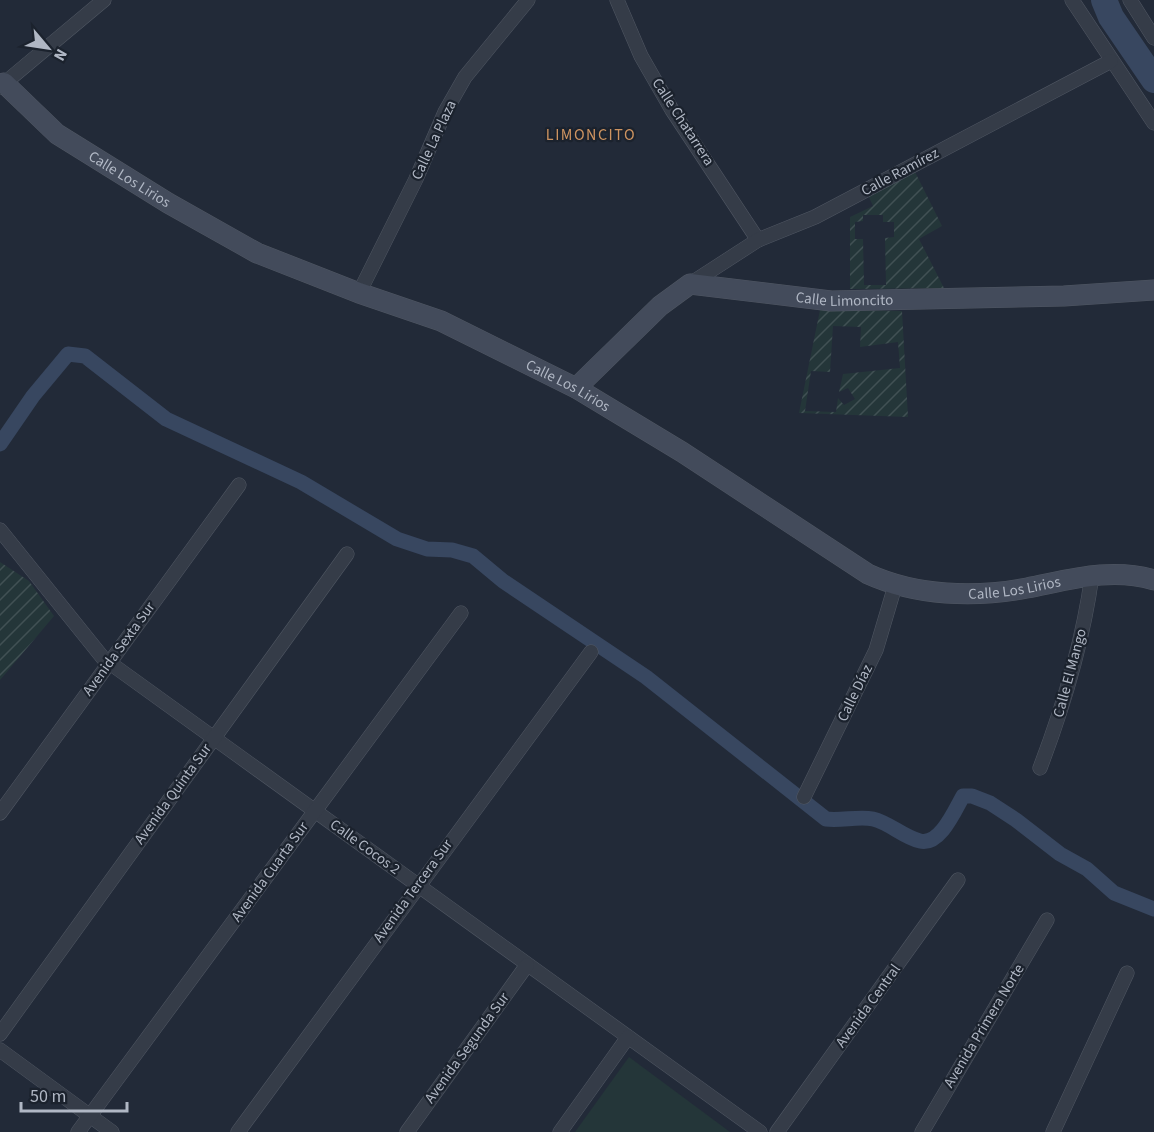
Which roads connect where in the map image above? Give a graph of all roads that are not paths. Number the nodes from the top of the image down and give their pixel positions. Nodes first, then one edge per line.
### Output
1 (104, 0) edge
2 (528, 0) edge
3 (617, 0) edge
4 (1072, 0) edge
5 (1130, 0) edge
6 (1154, 38) edge
7 (1111, 62) junction
8 (1, 83) edge
9 (1154, 123) edge
10 (758, 240) junction
11 (690, 284) junction
12 (1154, 290) edge
13 (359, 293) junction
14 (576, 388) junction
15 (239, 485) dead end
16 (0, 530) edge
17 (347, 554) dead end
18 (1092, 575) junction
19 (1154, 580) edge
20 (895, 586) junction
21 (461, 613) dead end
22 (591, 652) dead end
23 (109, 662) junction
24 (214, 737) junction
25 (1040, 768) dead end
26 (804, 797) dead end
27 (315, 811) junction
28 (0, 813) edge
29 (958, 880) dead end
30 (418, 885) junction
31 (1047, 920) dead end
32 (527, 965) junction
33 (1127, 973) dead end
34 (0, 1034) edge
35 (628, 1037) junction
36 (0, 1050) edge
37 (90, 1116) junction
38 (78, 1132) edge
39 (112, 1132) edge
40 (238, 1132) edge
41 (407, 1132) edge
42 (560, 1132) edge
43 (760, 1132) edge
44 (777, 1132) edge
45 (922, 1132) edge
46 (1053, 1132) edge

1 - 8 street
2 - 13 street, Calle La Plaza
3 - 10 street, Calle Chatarrera
4 - 7 street
5 - 6 street
7 - 9 street
7 - 10 street, Calle Ramírez
8 - 13 street, Calle Los Lirios
10 - 11 street, Calle Ramírez
11 - 12 street, Calle Limoncito
11 - 14 street
13 - 14 street, Calle Los Lirios
14 - 20 street, Calle Los Lirios
15 - 23 street, Avenida Sexta Sur
16 - 23 street, Calle Cocos 2
17 - 24 street, Avenida Quinta Sur
18 - 19 street, Calle Los Lirios
18 - 20 street, Calle Los Lirios
18 - 25 street, Calle El Mango
20 - 26 street, Calle Díaz
21 - 27 street, Avenida Cuarta Sur
22 - 30 street, Avenida Tercera Sur
23 - 24 street, Calle Cocos 2
23 - 28 street, Avenida Sexta Sur
24 - 27 street, Calle Cocos 2
24 - 34 street, Avenida Quinta Sur
27 - 30 street, Calle Cocos 2
27 - 37 street, Avenida Cuarta Sur
29 - 44 street, Avenida Central
30 - 32 street, Calle Cocos 2
30 - 40 street, Avenida Tercera Sur
31 - 45 street, Avenida Primera Norte
32 - 35 street, Calle Cocos 2
32 - 41 street, Avenida Segunda Sur
33 - 46 street
35 - 42 street
35 - 43 street, Calle Cocos 2
36 - 37 street
37 - 38 street, Avenida Cuarta Sur
37 - 39 street

